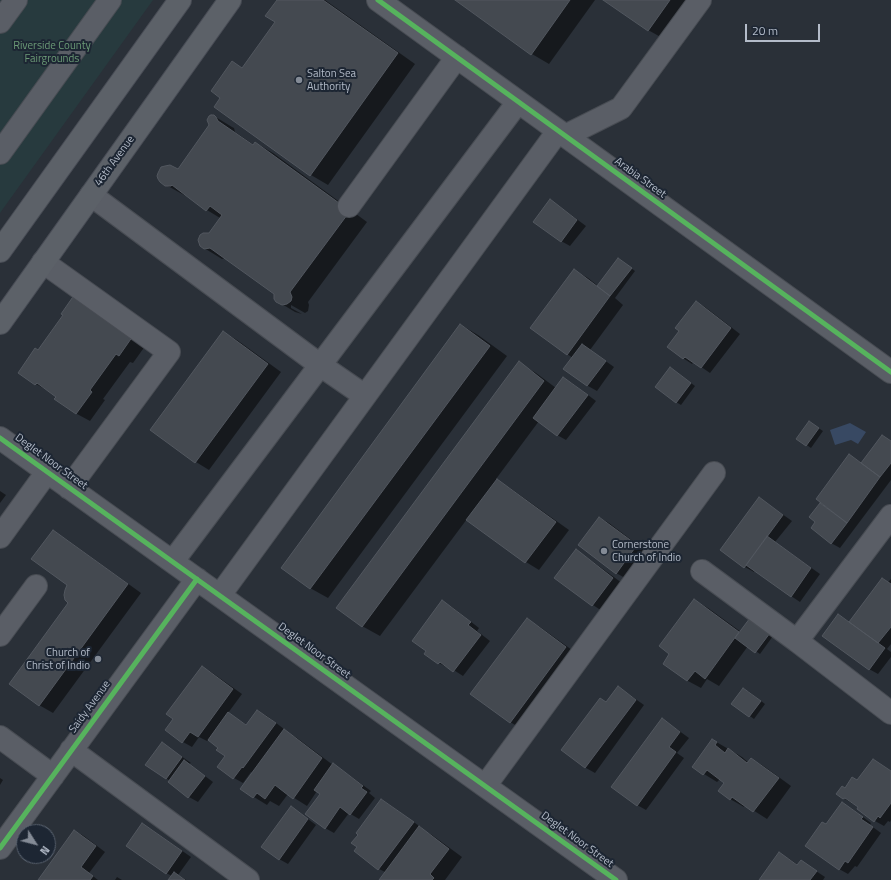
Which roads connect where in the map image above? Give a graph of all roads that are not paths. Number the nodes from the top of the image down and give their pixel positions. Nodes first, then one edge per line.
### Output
1 (110, 0) edge
2 (180, 0) edge
3 (230, 0) edge
4 (378, 0) edge
5 (700, 0) edge
6 (14, 1) edge
7 (0, 22) edge
8 (457, 57) junction
9 (518, 102) junction
10 (562, 134) junction
11 (0, 153) edge
12 (91, 195) junction
13 (349, 206) dead end
14 (0, 251) edge
15 (43, 262) junction
16 (0, 323) edge
17 (320, 365) junction
18 (891, 372) edge
19 (365, 396) junction
20 (0, 438) edge
21 (47, 472) junction
22 (714, 472) dead end
23 (69, 488) junction
24 (891, 516) edge
25 (0, 537) edge
26 (173, 562) junction
27 (702, 571) dead end
28 (197, 579) junction
29 (36, 586) dead end
30 (220, 595) junction
31 (0, 635) edge
32 (797, 641) junction
33 (891, 713) edge
34 (0, 737) edge
35 (71, 750) junction
36 (53, 776) junction
37 (486, 786) junction
38 (0, 848) edge
39 (248, 880) edge
40 (616, 880) edge

1 - 11 street
2 - 14 main road
3 - 12 main road, 46th Avenue
4 - 8 street, Arabia Street
5 - 10 street
6 - 7 street
8 - 9 street, Arabia Street
8 - 13 street
9 - 10 street, Arabia Street
9 - 17 street
10 - 18 street, Arabia Street
10 - 19 street
12 - 15 main road, 46th Avenue
12 - 17 street
15 - 16 main road, 46th Avenue
15 - 23 street
17 - 19 street
17 - 26 street
19 - 30 street
20 - 21 street, Deglet Noor Street
21 - 23 street, Deglet Noor Street
21 - 25 street
22 - 37 street
23 - 26 street, Deglet Noor Street
24 - 32 street
26 - 28 street, Deglet Noor Street
27 - 32 street
28 - 30 street, Deglet Noor Street
28 - 35 street, Saidy Avenue
29 - 31 street
30 - 37 street, Deglet Noor Street
32 - 33 street
34 - 36 street
35 - 36 street, Saidy Avenue
35 - 39 street
36 - 38 street, Saidy Avenue
37 - 40 street, Deglet Noor Street

